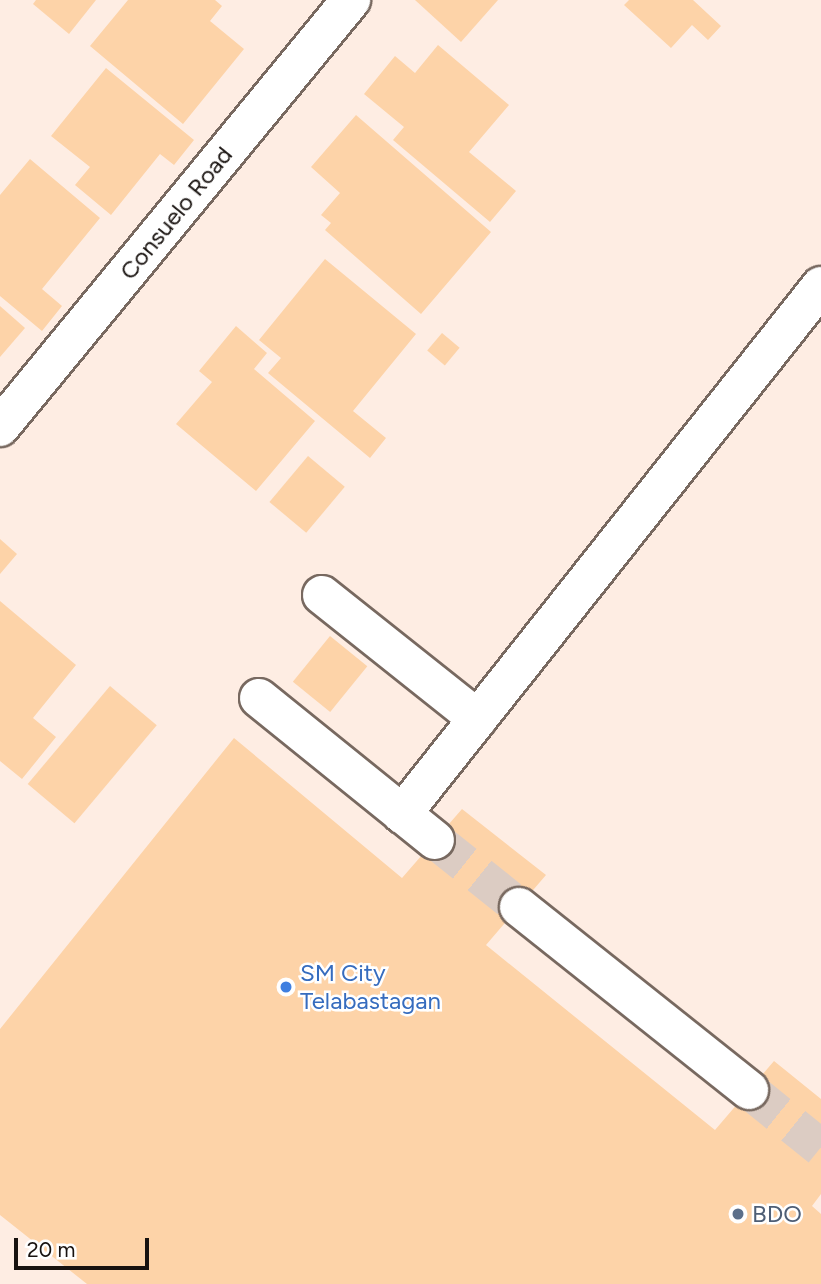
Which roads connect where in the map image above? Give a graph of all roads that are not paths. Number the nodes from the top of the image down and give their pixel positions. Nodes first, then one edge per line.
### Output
1 (351, 0) edge
2 (821, 286) edge
3 (0, 427) edge
4 (322, 595) dead end
5 (259, 698) dead end
6 (478, 719) junction
7 (402, 814) junction
8 (435, 840) tunnel mouth
9 (519, 907) tunnel mouth
10 (749, 1090) tunnel mouth

1 - 3 street, Consuelo Road
2 - 6 street
4 - 6 street
5 - 7 street
6 - 7 street
7 - 8 street
9 - 10 street

